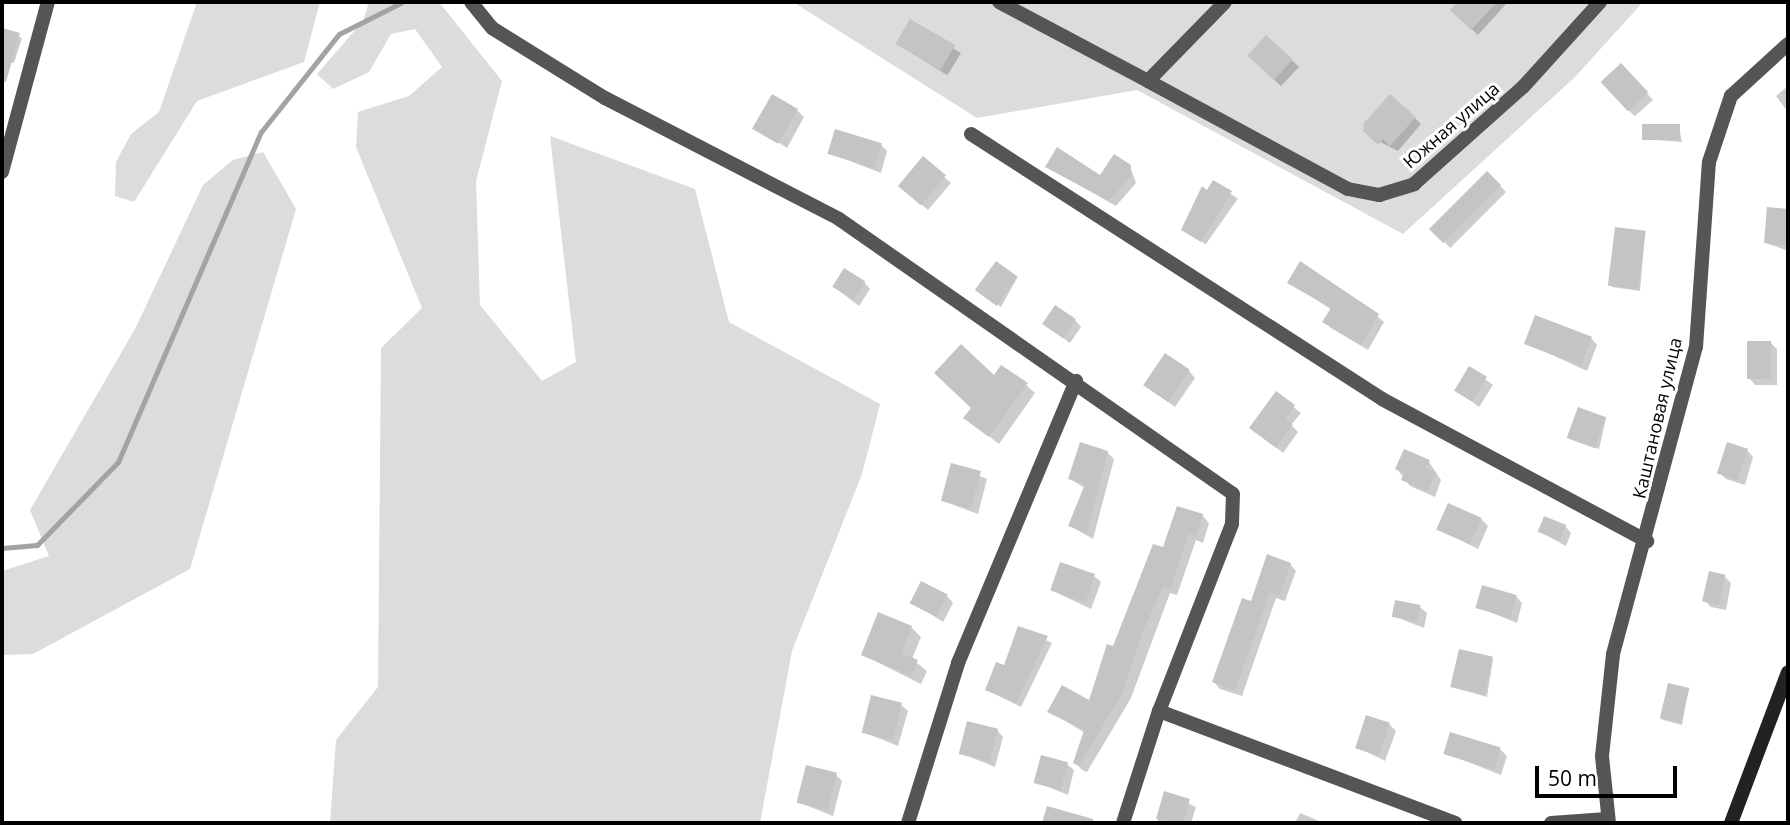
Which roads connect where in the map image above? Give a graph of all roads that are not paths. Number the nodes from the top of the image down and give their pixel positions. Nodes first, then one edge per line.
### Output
1 (48, 2) edge
2 (471, 2) edge
3 (999, 2) edge
4 (1226, 2) edge
5 (1601, 2) edge
6 (1788, 44) edge
7 (1148, 81) junction
8 (971, 134) dead end
9 (2, 172) edge
10 (1076, 382) junction
11 (1647, 541) junction
12 (1788, 672) edge
13 (1158, 711) junction
14 (1608, 821) edge
15 (908, 823) edge
16 (1123, 823) edge
17 (1456, 823) edge
18 (1551, 823) edge
19 (1731, 823) edge

1 - 9 street
2 - 10 street
3 - 7 street, Южная улица
4 - 7 street
5 - 7 street, Южная улица
6 - 11 street, Каштановая улица
8 - 11 street
10 - 13 street
10 - 15 street
11 - 14 street, Каштановая улица
12 - 19 main road
13 - 16 street
13 - 17 street
14 - 18 street

